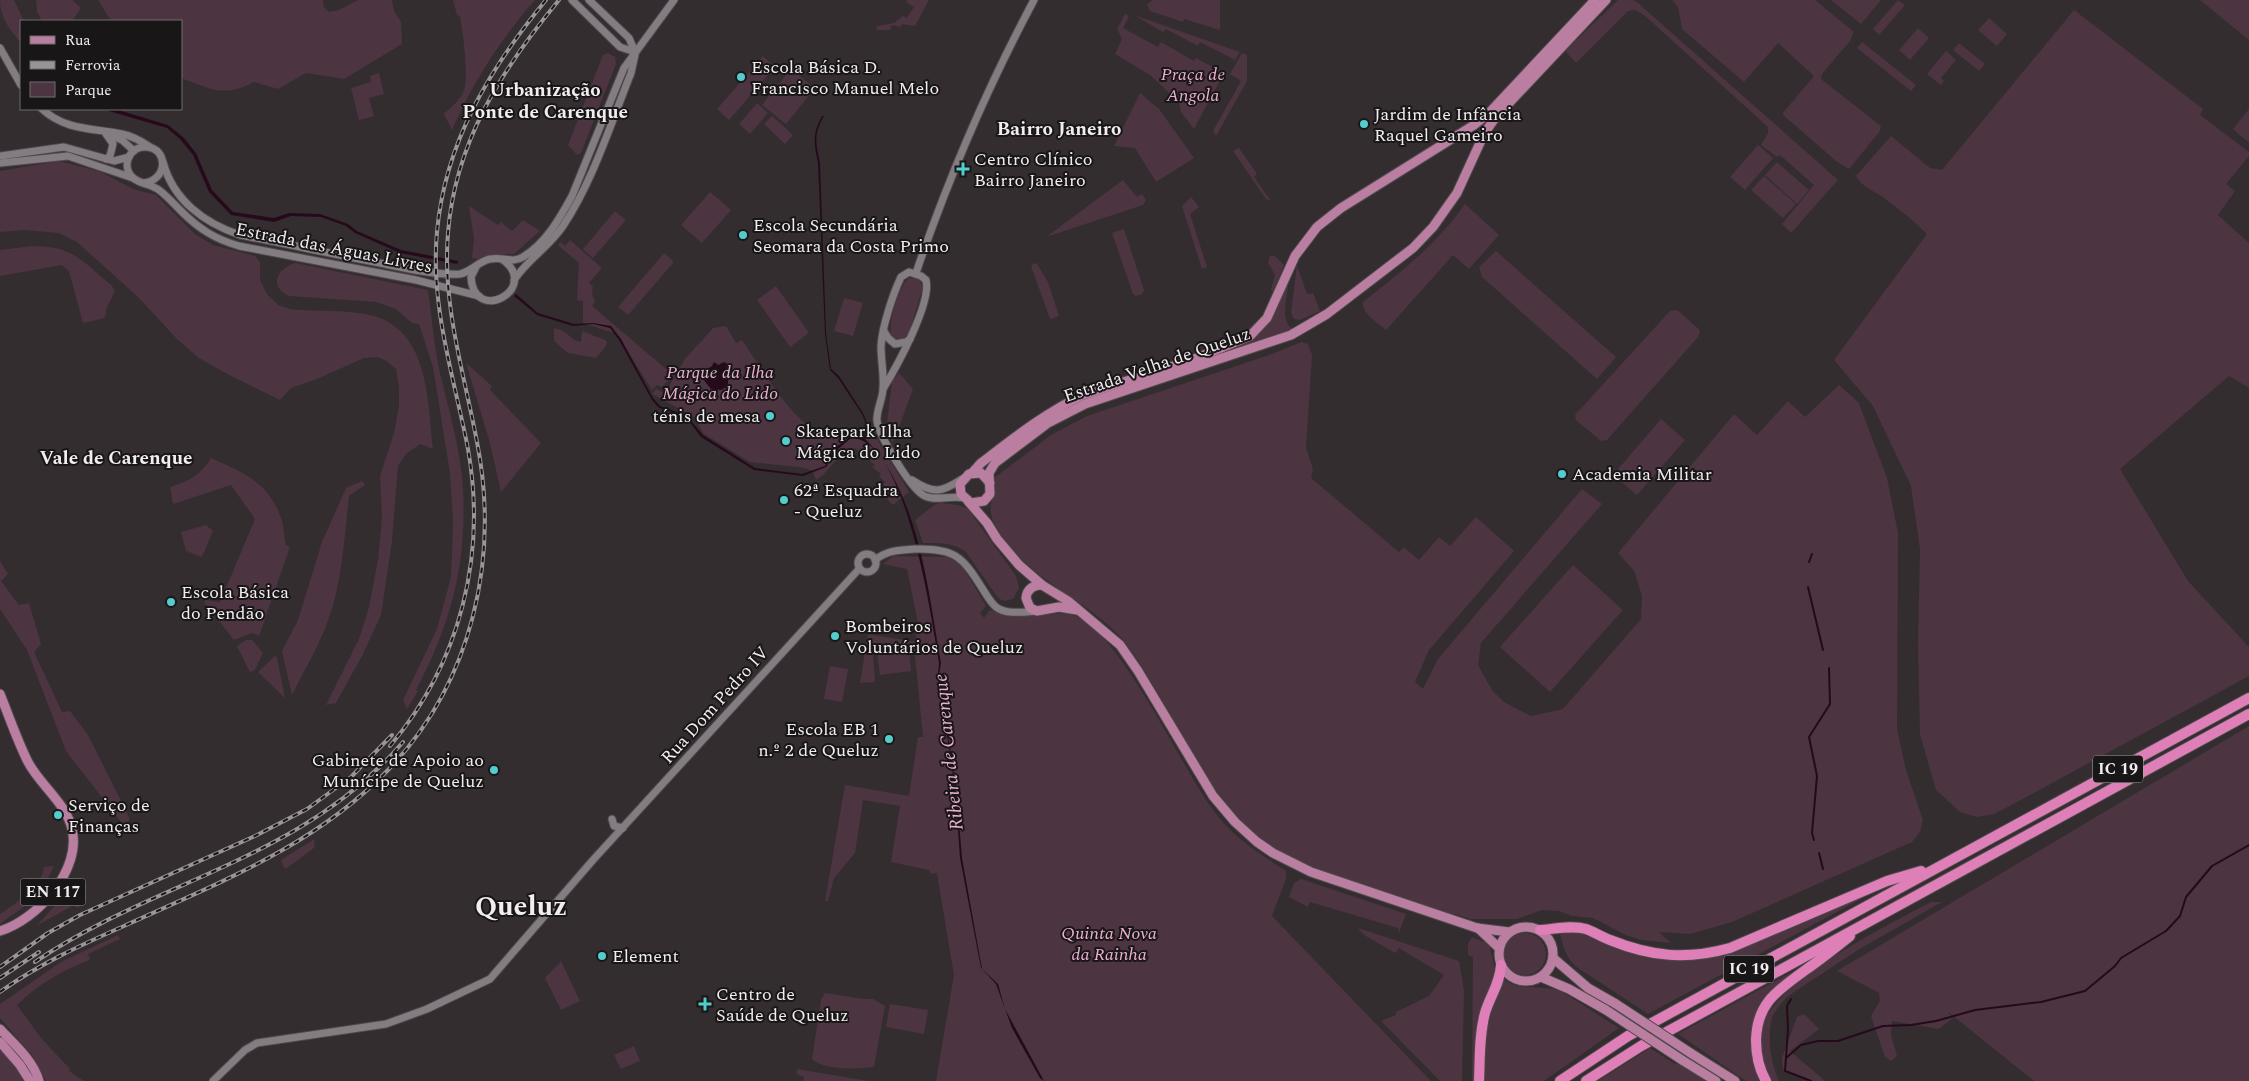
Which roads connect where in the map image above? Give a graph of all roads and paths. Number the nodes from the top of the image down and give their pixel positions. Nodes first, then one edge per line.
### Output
1 (572, 0) edge
2 (589, 0) edge
3 (674, 0) edge
4 (1034, 0) edge
5 (1595, 0) edge
6 (1606, 0) edge
7 (0, 48) edge
8 (635, 52) junction
9 (20, 83) edge
10 (44, 110) edge
11 (104, 133) junction
12 (153, 148) junction
13 (134, 151) junction
14 (0, 156) edge
15 (129, 157) junction
16 (106, 159) junction
17 (163, 162) junction
18 (0, 163) edge
19 (585, 164) junction
20 (588, 177) junction
21 (133, 178) junction
22 (143, 182) junction
23 (501, 258) junction
24 (477, 264) junction
25 (916, 274) junction
26 (514, 280) junction
27 (479, 296) junction
28 (884, 330) junction
29 (911, 338) junction
30 (883, 389) junction
31 (972, 473) junction
32 (907, 477) junction
33 (963, 479) junction
34 (990, 484) junction
35 (987, 498) junction
36 (966, 500) junction
37 (987, 523) junction
38 (876, 560) junction
39 (1019, 566) junction
40 (859, 569) junction
41 (1045, 587) junction
42 (1027, 594) junction
43 (1043, 610) junction
44 (1014, 611) junction
45 (1079, 611) junction
46 (0, 694) edge
47 (2249, 698) edge
48 (2249, 714) edge
49 (612, 819) dead end
50 (623, 828) junction
51 (1942, 864) junction
52 (1878, 915) junction
53 (1478, 928) junction
54 (1540, 930) junction
55 (0, 931) edge
56 (1509, 932) junction
57 (1499, 948) junction
58 (1553, 958) junction
59 (1501, 965) junction
60 (1541, 977) junction
61 (0, 1028) edge
62 (0, 1042) edge
63 (30, 1081) edge
64 (39, 1081) edge
65 (213, 1081) edge
66 (1479, 1081) edge
67 (1560, 1081) edge
68 (1586, 1081) edge
69 (1716, 1081) edge
70 (1735, 1081) edge
71 (1766, 1081) edge

1 - 8 street
2 - 8 street
3 - 8 street
4 - 25 street
5 - 31 main road, Estrada Velha de Queluz
6 - 34 main road, Estrada Velha de Queluz
7 - 9 street
8 - 19 street
8 - 20 street
10 - 11 street
11 - 12 street
11 - 13 street
11 - 16 street
12 - 13 street
12 - 17 street
13 - 15 street
14 - 16 street
15 - 16 street
15 - 21 street
17 - 22 street
17 - 24 street, Estrada das Águas Livres
18 - 21 street
19 - 20 street
19 - 23 street
20 - 26 street
21 - 22 street
22 - 27 street, Estrada das Águas Livres
23 - 24 street
23 - 26 street
24 - 27 street
25 - 28 street
25 - 29 street
26 - 27 street
28 - 29 street
28 - 30 street
29 - 30 street
30 - 32 street
31 - 33 main road
31 - 34 main road
32 - 33 street
32 - 36 street
33 - 36 main road
34 - 35 main road
35 - 36 main road
35 - 37 main road
36 - 37 main road
37 - 39 main road
38 - 40 street
38 - 40 street
38 - 44 street
39 - 41 main road
39 - 42 main road
40 - 50 street, Rua Dom Pedro IV
41 - 42 main road
41 - 43 main road
41 - 45 main road
42 - 43 main road
42 - 44 street
43 - 44 street
43 - 45 main road
45 - 53 main road
46 - 55 main road, EN 117
47 - 51 highway, IC 19
48 - 52 highway, IC 19
49 - 50 street
50 - 65 street, Rua Dom Pedro IV
51 - 54 highway
51 - 67 highway, IC 19
52 - 68 highway, IC 19
52 - 71 highway
53 - 56 main road
53 - 57 main road
54 - 56 main road
54 - 58 main road
56 - 57 main road
57 - 59 main road
58 - 60 main road
58 - 70 main road, bridge
59 - 60 main road
59 - 66 highway
60 - 69 main road, bridge
61 - 64 main road
62 - 63 main road

